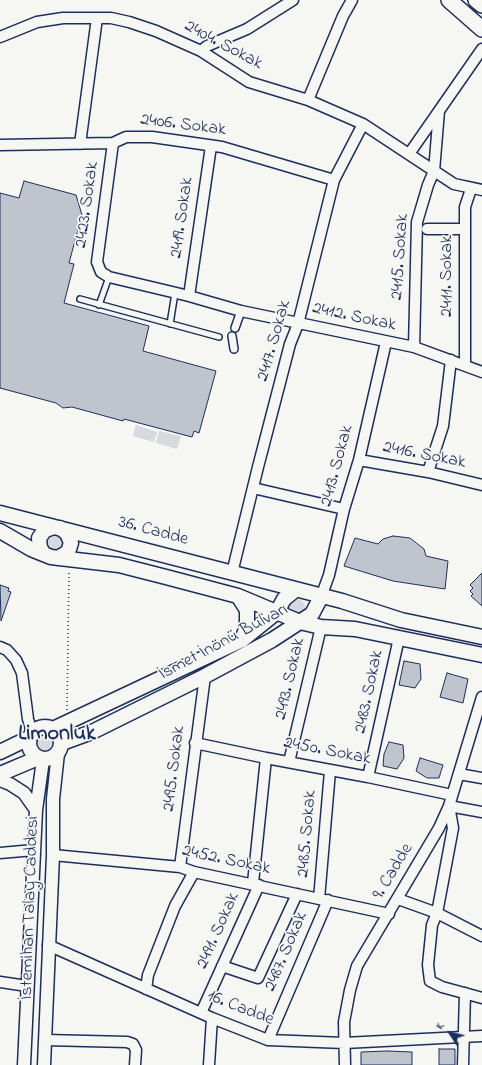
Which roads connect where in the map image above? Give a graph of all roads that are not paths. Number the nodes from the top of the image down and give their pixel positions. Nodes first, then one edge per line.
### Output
1 (293, 0) edge
2 (352, 0) edge
3 (449, 0) edge
4 (476, 0) edge
5 (482, 5) edge
6 (97, 18) junction
7 (482, 29) edge
8 (0, 37) edge
9 (482, 49) edge
10 (202, 51) junction
11 (308, 100) junction
12 (439, 111) junction
13 (363, 124) junction
14 (113, 143) junction
15 (80, 144) junction
16 (0, 145) edge
17 (211, 146) junction
18 (409, 154) junction
19 (434, 171) junction
20 (334, 180) junction
21 (472, 189) junction
22 (482, 190) edge
23 (427, 229) dead end
24 (464, 229) junction
25 (105, 274) junction
26 (175, 293) junction
27 (189, 296) junction
28 (80, 299) dead end
29 (99, 304) junction
30 (241, 310) junction
31 (170, 324) junction
32 (298, 324) junction
33 (235, 328) dead end
34 (232, 336) dead end
35 (219, 337) dead end
36 (386, 342) junction
37 (414, 347) junction
38 (234, 349) dead end
39 (451, 360) junction
40 (465, 364) junction
41 (482, 372) edge
42 (359, 460) junction
43 (428, 472) junction
44 (482, 485) edge
45 (253, 488) junction
46 (344, 509) junction
47 (0, 513) edge
48 (57, 527) junction
49 (0, 531) edge
50 (44, 554) junction
51 (58, 558) junction
52 (232, 573) junction
53 (295, 590) junction
54 (238, 596) junction
55 (321, 597) junction
56 (277, 612) junction
57 (300, 622) junction
58 (321, 627) junction
59 (482, 637) edge
60 (399, 638) junction
61 (242, 640) junction
62 (0, 647) edge
63 (482, 655) edge
64 (205, 676) junction
65 (482, 697) edge
66 (53, 728) junction
67 (31, 735) junction
68 (195, 742) junction
69 (60, 748) junction
70 (0, 752) edge
71 (266, 758) junction
72 (40, 759) junction
73 (289, 762) junction
74 (330, 771) junction
75 (0, 774) edge
76 (459, 774) junction
77 (368, 777) junction
78 (482, 778) edge
79 (0, 780) edge
80 (452, 795) junction
81 (449, 806) junction
82 (36, 810) junction
83 (482, 812) edge
84 (34, 850) junction
85 (0, 853) edge
86 (53, 855) junction
87 (180, 867) junction
88 (194, 872) junction
89 (256, 884) junction
90 (297, 894) junction
91 (398, 899) junction
92 (324, 900) junction
93 (437, 913) junction
94 (389, 914) junction
95 (482, 936) edge
96 (48, 945) junction
97 (222, 966) junction
98 (0, 982) edge
99 (27, 986) junction
100 (146, 988) junction
101 (466, 993) junction
102 (482, 998) edge
103 (201, 1013) junction
104 (212, 1018) junction
105 (482, 1036) edge
106 (463, 1037) junction
107 (45, 1040) junction
108 (268, 1040) junction
109 (344, 1043) junction
110 (24, 1065) edge
111 (44, 1065) edge
112 (135, 1065) edge
113 (209, 1065) edge
114 (345, 1065) edge
115 (463, 1065) edge

1 - 10 street
2 - 11 street
3 - 7 main road
4 - 5 main road
6 - 8 street, 2404. Sokak
6 - 10 street, 2404. Sokak
6 - 15 street
9 - 12 street
10 - 11 street, 2404. Sokak
11 - 13 street, 2404. Sokak
12 - 18 street
12 - 19 street, 2415. Sokak
13 - 18 street, 2404. Sokak
13 - 20 street, 2417. Sokak
14 - 15 street, 2406. Sokak
14 - 17 street, 2406. Sokak
14 - 25 street, 2423. Sokak
15 - 16 street, 2406. Sokak
17 - 20 street, 2406. Sokak
17 - 27 street, 2419. Sokak
18 - 19 street, 2404. Sokak
19 - 21 street, 2404. Sokak
19 - 37 street, 2415. Sokak
20 - 32 street, 2417. Sokak
21 - 22 street, 2404. Sokak
21 - 24 street, 2411. Sokak
23 - 24 street
24 - 40 street, 2411. Sokak
25 - 26 street, 2412. Sokak
25 - 29 lane
26 - 27 street, 2412. Sokak
26 - 31 lane
27 - 30 street, 2412. Sokak
28 - 29 lane
29 - 31 lane
30 - 32 street, 2412. Sokak
30 - 33 street
31 - 35 lane
32 - 36 street, 2412. Sokak
32 - 45 street, 2417. Sokak
34 - 38 street
36 - 37 street, 2412. Sokak
36 - 42 street, 2413. Sokak
37 - 39 street, 2412. Sokak
39 - 40 street, 2412. Sokak
39 - 43 street
40 - 41 street, 2412. Sokak
42 - 43 street, 2416. Sokak
42 - 46 street, 2413. Sokak
43 - 44 street, 2416. Sokak
45 - 46 street
45 - 52 street, 2417. Sokak
46 - 55 street, 2413. Sokak
47 - 48 main road, 36. Cadde
48 - 50 main road
48 - 51 main road
48 - 52 main road, 36. Cadde
49 - 50 main road
50 - 51 main road
51 - 54 main road
52 - 53 main road, 36. Cadde
53 - 55 main road, İsmet İnönü Bulvarı
53 - 56 main road, İsmet İnönü Bulvarı
54 - 56 main road
54 - 61 main road
55 - 57 main road
55 - 59 main road, İsmet İnönü Bulvarı
56 - 57 main road
56 - 61 main road, İsmet İnönü Bulvarı
57 - 58 main road, İsmet İnönü Bulvarı
57 - 64 main road, İsmet İnönü Bulvarı
58 - 60 main road, İsmet İnönü Bulvarı
58 - 73 street, 2493. Sokak
60 - 63 main road, İsmet İnönü Bulvarı
60 - 77 street, 2483. Sokak
61 - 66 main road, İsmet İnönü Bulvarı
62 - 67 street
64 - 68 street, 2495. Sokak
64 - 69 main road, İsmet İnönü Bulvarı
65 - 76 street, 9. Cadde
66 - 67 main road
66 - 69 main road
67 - 70 main road
67 - 72 main road
68 - 71 street, 2450. Sokak
68 - 87 street, 2495. Sokak
69 - 72 main road
69 - 86 street, İstemihan Talay Caddesi
71 - 73 street, 2450. Sokak
71 - 89 street, 2491. Sokak
72 - 75 main road
72 - 82 street, İstemihan Talay Caddesi
73 - 74 street, 2450. Sokak
74 - 77 street, 2450. Sokak
74 - 92 street, 2485. Sokak
76 - 78 street
76 - 80 street, 9. Cadde
77 - 80 street, 2450. Sokak
79 - 82 street
80 - 81 street, 9. Cadde
81 - 83 street
81 - 91 street, 9. Cadde
81 - 93 street
82 - 84 street, İstemihan Talay Caddesi
84 - 85 street
84 - 99 street, İstemihan Talay Caddesi
86 - 87 street, 2452. Sokak
86 - 96 street, İstemihan Talay Caddesi
87 - 88 street, 2452. Sokak
88 - 89 street, 2452. Sokak
88 - 100 street
89 - 90 street, 2452. Sokak
89 - 97 street, 2491. Sokak
90 - 92 street, 2452. Sokak
90 - 97 street
91 - 93 street
91 - 94 street, 9. Cadde
92 - 94 street, 2452. Sokak
92 - 108 street, 2487. Sokak
93 - 95 street
93 - 101 street
94 - 109 street, 9. Cadde
96 - 100 street, 16. Cadde
96 - 107 street, İstemihan Talay Caddesi
97 - 103 street, 2491. Sokak
98 - 99 street
99 - 110 street, İstemihan Talay Caddesi
100 - 103 street, 16. Cadde
101 - 102 street
101 - 106 street
103 - 104 street, 16. Cadde
104 - 108 street, 16. Cadde
104 - 113 street
105 - 106 street, 16. Cadde
106 - 109 street, 16. Cadde
106 - 115 street
107 - 111 street, İstemihan Talay Caddesi
107 - 112 street
108 - 109 street, 16. Cadde
109 - 114 street, 9. Cadde

